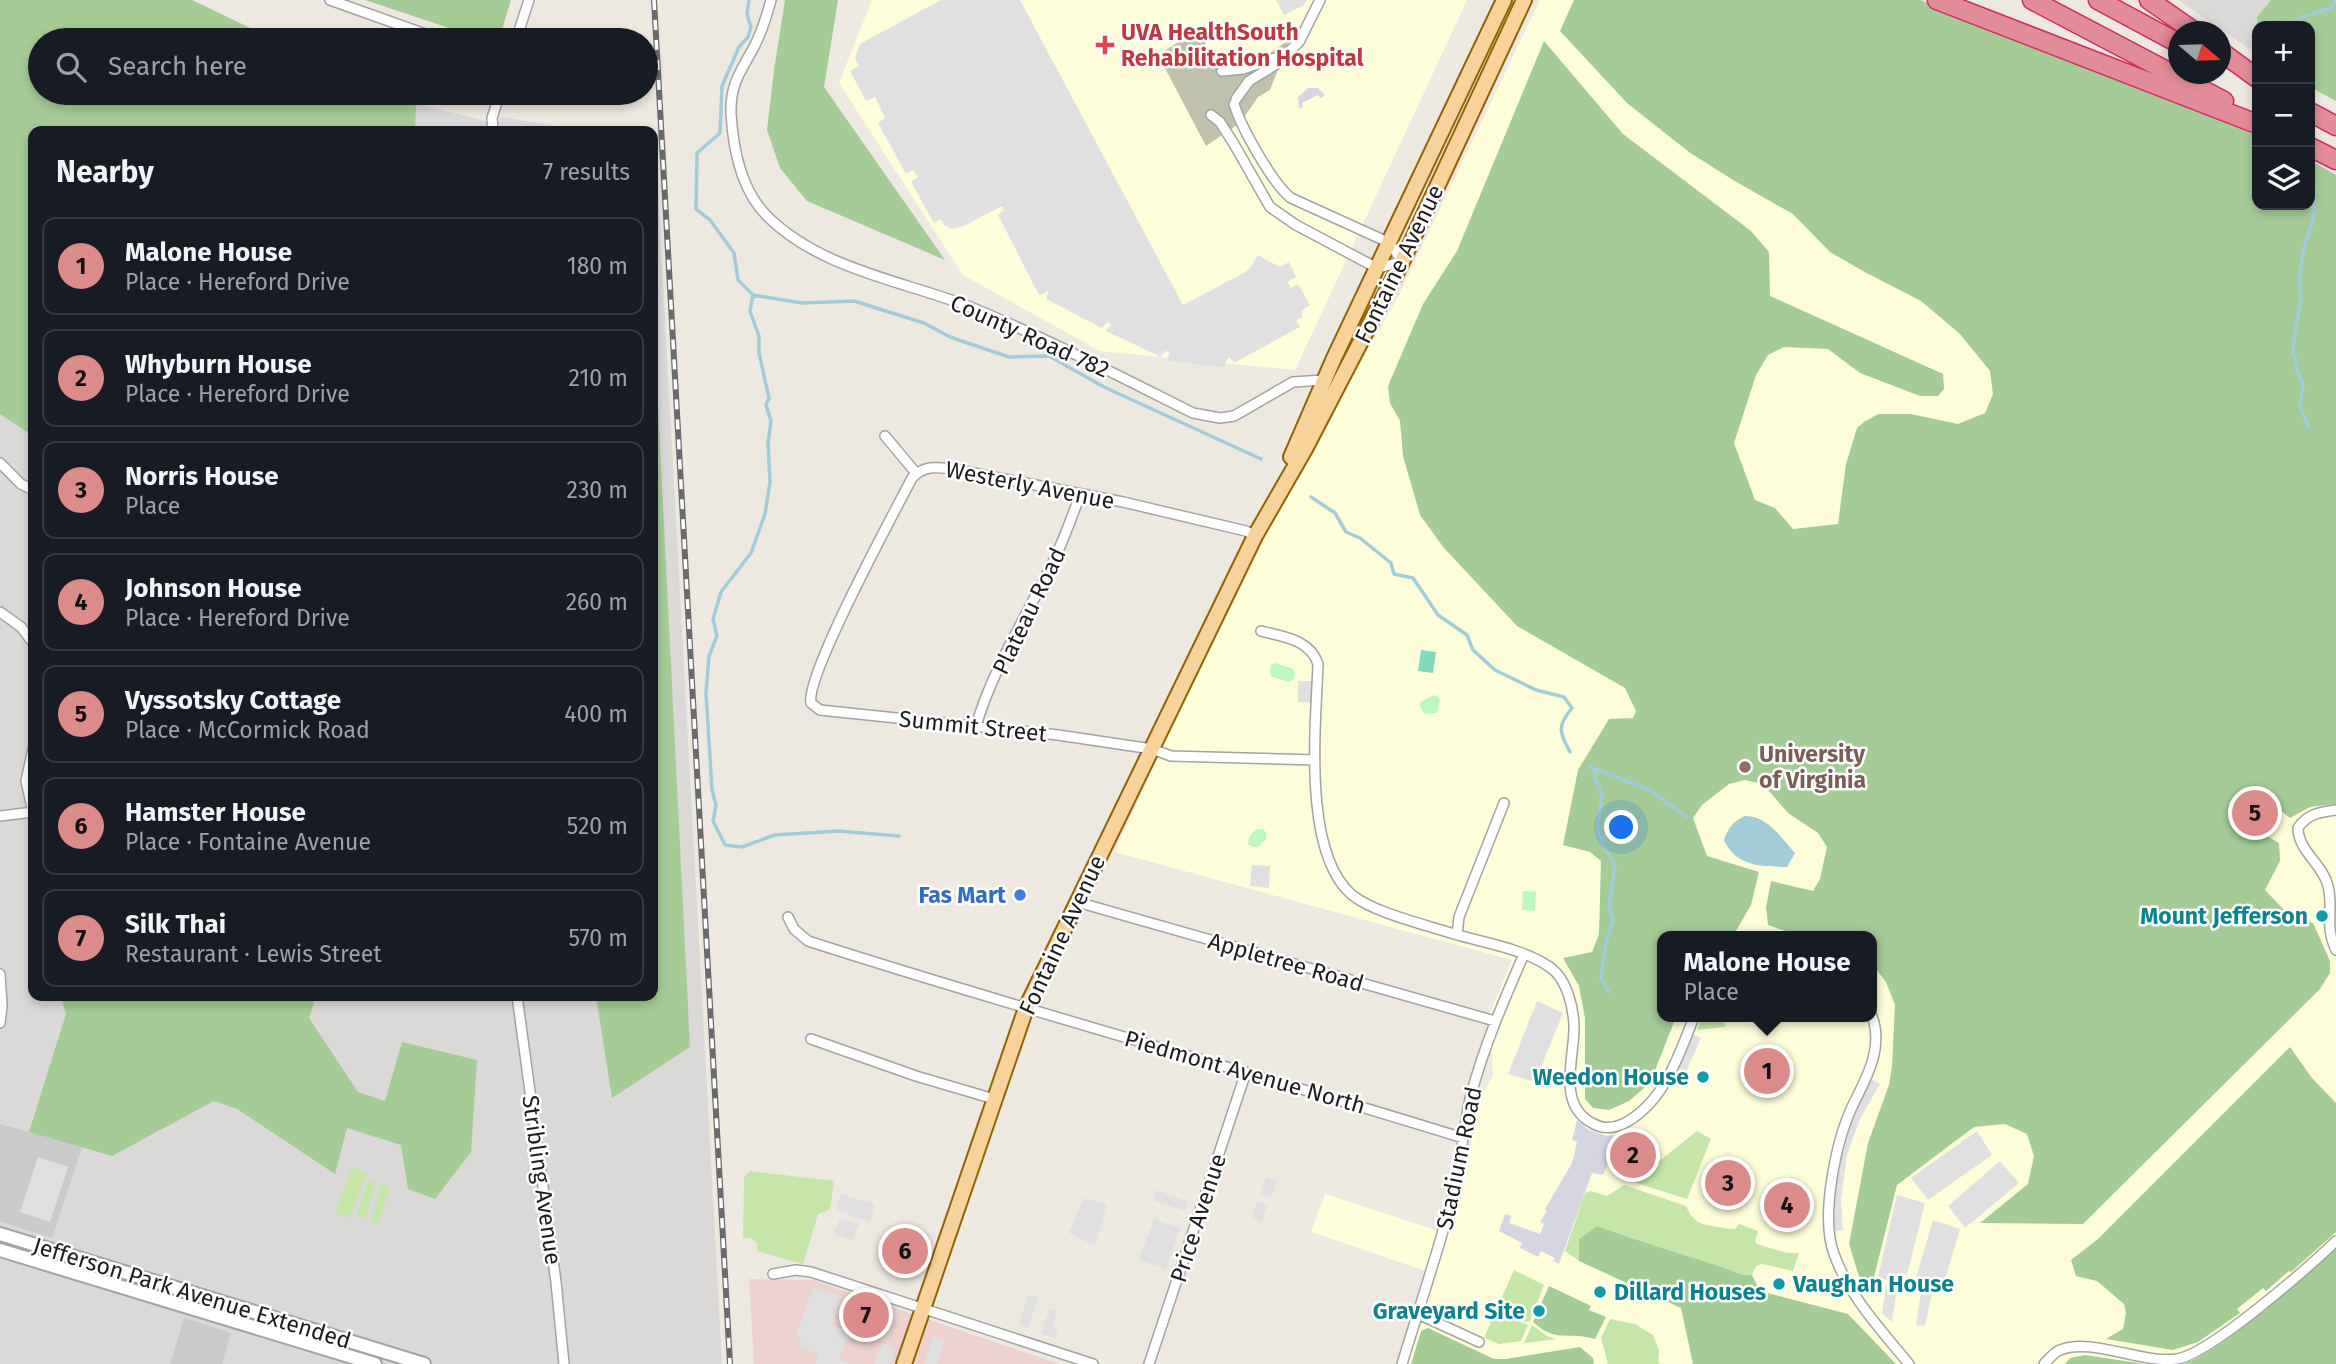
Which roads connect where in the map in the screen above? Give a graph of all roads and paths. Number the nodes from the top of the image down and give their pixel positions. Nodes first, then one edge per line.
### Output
1 (330, 0) edge
2 (529, 0) edge
3 (771, 0) edge
4 (1320, 0) edge
5 (1504, 0) edge
6 (1524, 0) edge
7 (1937, 0) edge
8 (2032, 0) edge
9 (2098, 0) edge
10 (2149, 0) edge
11 (2179, 21) edge
12 (408, 28) edge
13 (520, 28) edge
14 (2168, 37) edge
15 (1283, 56) junction
16 (2231, 58) edge
17 (2231, 70) edge
18 (1222, 71) dead end
19 (2252, 74) edge
20 (2252, 81) edge
21 (496, 105) edge
22 (1211, 115) dead end
23 (2315, 115) edge
24 (2252, 118) edge
25 (2252, 119) edge
26 (493, 126) edge
27 (2336, 126) edge
28 (2315, 150) edge
29 (2336, 160) edge
30 (1390, 243) junction
31 (1402, 262) junction
32 (1377, 268) junction
33 (1324, 380) junction
34 (885, 436) dead end
35 (0, 463) edge
36 (916, 473) junction
37 (28, 488) edge
38 (1080, 495) junction
39 (1259, 529) junction
40 (0, 612) edge
41 (1261, 631) dead end
42 (28, 636) edge
43 (811, 689) joint
44 (976, 726) junction
45 (1153, 749) junction
46 (1315, 760) junction
47 (28, 772) edge
48 (28, 790) edge
49 (1504, 803) dead end
50 (2336, 810) edge
51 (28, 813) edge
52 (0, 816) edge
53 (1077, 902) junction
54 (788, 917) dead end
55 (1457, 935) junction
56 (2335, 946) edge
57 (1524, 954) junction
58 (0, 974) edge
59 (518, 1001) edge
60 (1026, 1008) junction
61 (1495, 1021) junction
62 (1692, 1022) edge
63 (1874, 1022) edge
64 (0, 1023) edge
65 (811, 1039) dead end
66 (1246, 1072) junction
67 (994, 1099) junction
68 (1463, 1138) junction
69 (0, 1234) edge
70 (2336, 1241) edge
71 (0, 1250) edge
72 (773, 1273) dead end
73 (923, 1309) junction
74 (1418, 1314) junction
75 (1479, 1342) dead end
76 (375, 1364) edge
77 (424, 1364) edge
78 (564, 1364) edge
79 (904, 1364) edge
80 (1093, 1364) edge
81 (1149, 1364) edge
82 (1402, 1364) edge
83 (1909, 1364) edge
84 (2044, 1364) edge

1 - 12 street
2 - 13 street
3 - 33 street, County Road 782
4 - 15 street
5 - 30 main road, Fontaine Avenue
6 - 31 main road, Fontaine Avenue
7 - 25 highway
8 - 24 highway
9 - 14 highway
10 - 11 highway
15 - 18 street
15 - 30 street
16 - 19 highway
17 - 20 highway
21 - 26 street
22 - 32 street
23 - 27 highway
28 - 29 highway
30 - 31 street
30 - 32 main road, Fontaine Avenue
31 - 32 street
31 - 39 main road, Fontaine Avenue
32 - 33 main road, Fontaine Avenue
33 - 39 main road, Fontaine Avenue
34 - 36 street
35 - 37 street
36 - 38 street, Westerly Avenue
36 - 43 street, Westerly Avenue
38 - 39 street, Westerly Avenue
38 - 44 street, Plateau Road
39 - 45 main road, Fontaine Avenue
40 - 42 street
41 - 46 street
43 - 44 street, Summit Street
44 - 45 street, Summit Street
45 - 46 street, Summit Street
45 - 53 main road, Fontaine Avenue
46 - 55 street
47 - 48 street
49 - 55 street
50 - 56 street
51 - 52 street
53 - 60 main road, Fontaine Avenue
53 - 61 street, Appletree Road
54 - 60 street, Piedmont Avenue North
55 - 57 street
57 - 61 street, Stadium Road
57 - 62 street
58 - 64 street
59 - 78 street, Stribling Avenue
60 - 66 street, Piedmont Avenue North
60 - 67 main road, Fontaine Avenue
61 - 68 street, Stadium Road
63 - 83 street
65 - 67 street
66 - 68 street, Piedmont Avenue North
66 - 81 street, Price Avenue
67 - 73 main road, Fontaine Avenue
68 - 74 street, Stadium Road
69 - 77 street, Jefferson Park Avenue Extended
70 - 84 street
71 - 76 street, Jefferson Park Avenue Extended
72 - 73 street
73 - 79 main road, Fontaine Avenue
73 - 80 street
74 - 75 street
74 - 82 street, Stadium Road

